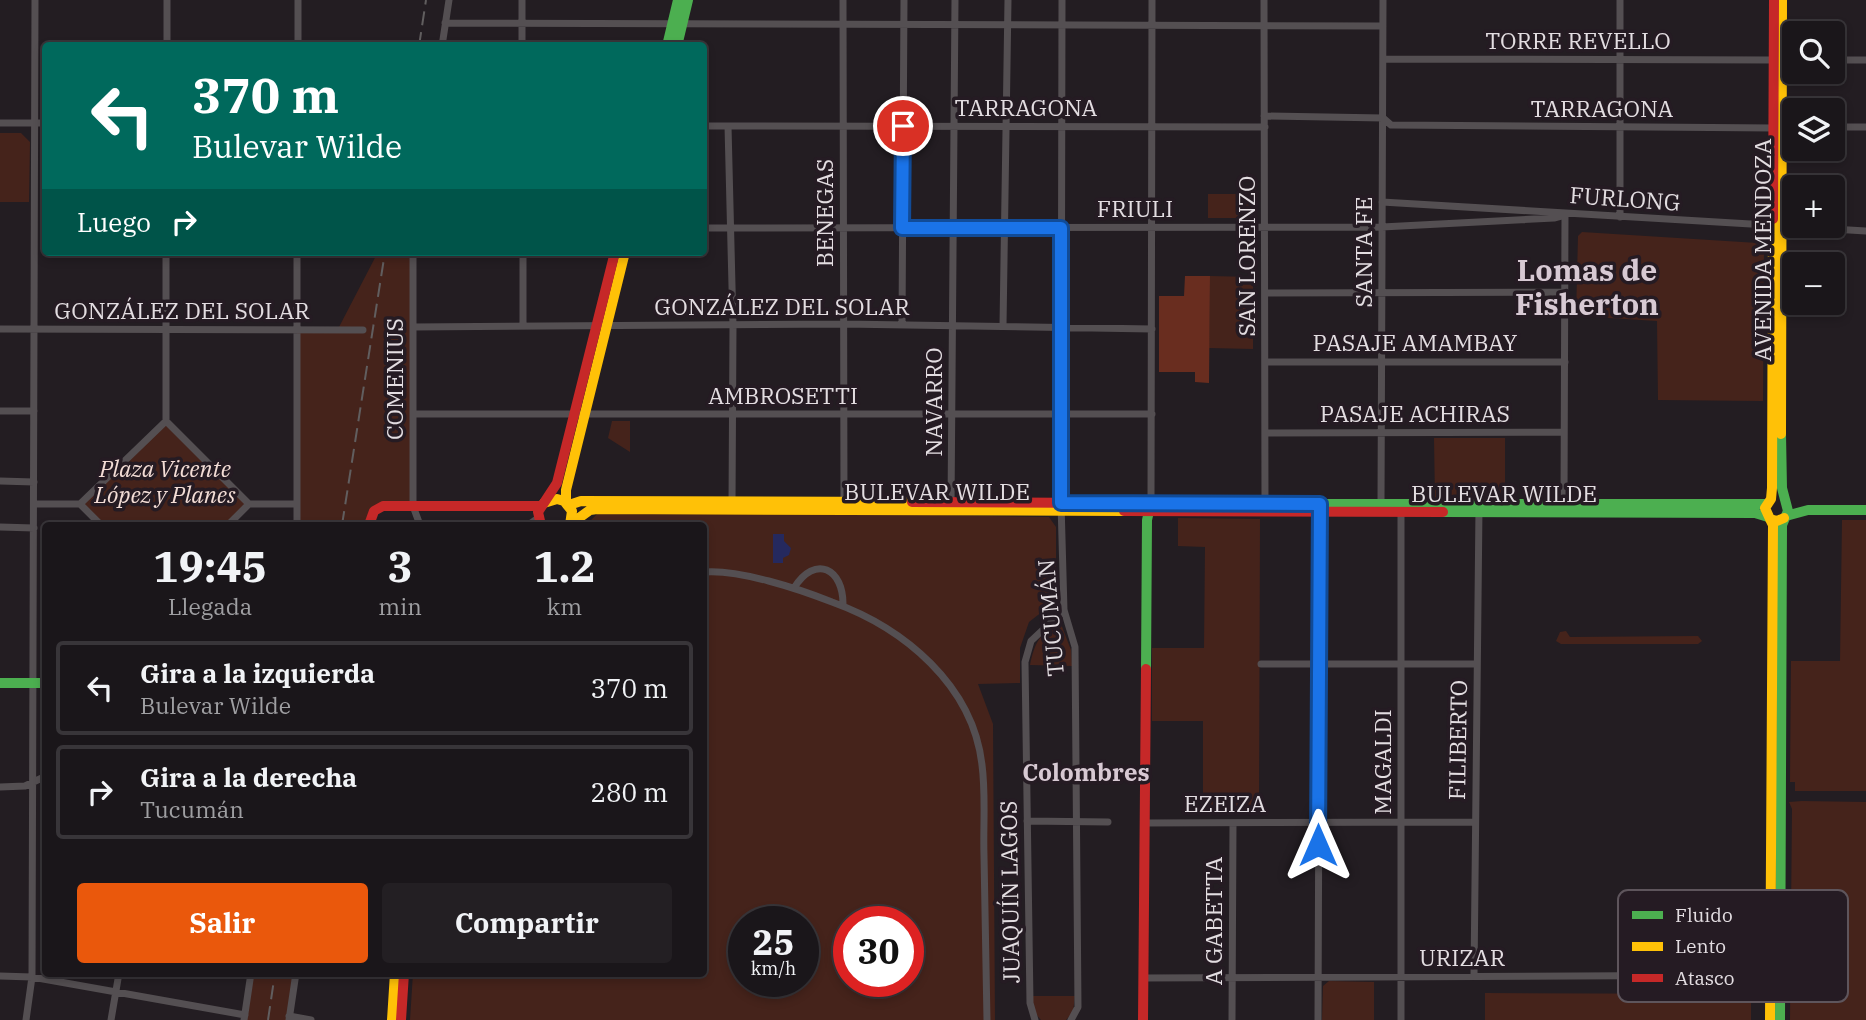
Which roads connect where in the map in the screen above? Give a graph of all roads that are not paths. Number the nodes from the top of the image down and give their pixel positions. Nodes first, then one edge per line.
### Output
1 (36, 0) edge
2 (167, 0) edge
3 (298, 0) edge
4 (449, 0) edge
5 (522, 0) edge
6 (678, 0) edge
7 (688, 0) edge
8 (843, 0) edge
9 (904, 0) edge
10 (955, 0) edge
11 (1008, 0) edge
12 (1062, 0) edge
13 (1152, 0) edge
14 (1264, 0) edge
15 (1383, 0) edge
16 (1620, 0) edge
17 (1774, 0) edge
18 (1782, 0) edge
19 (446, 23) junction
20 (522, 24) junction
21 (677, 24) junction
22 (843, 24) junction
23 (904, 25) junction
24 (1008, 25) junction
25 (1062, 25) junction
26 (1152, 25) junction
27 (1264, 25) junction
28 (955, 26) junction
29 (1383, 26) junction
30 (167, 42) edge
31 (298, 42) edge
32 (443, 42) edge
33 (523, 42) edge
34 (669, 42) edge
35 (677, 42) edge
36 (1383, 59) junction
37 (1620, 59) junction
38 (1777, 60) junction
39 (1782, 60) edge
40 (1845, 60) edge
41 (1866, 60) edge
42 (1265, 116) junction
43 (1383, 118) junction
44 (0, 123) edge
45 (35, 123) junction
46 (42, 123) edge
47 (707, 125) edge
48 (953, 125) junction
49 (728, 126) junction
50 (844, 126) junction
51 (903, 126) junction
52 (1006, 126) junction
53 (1061, 126) junction
54 (1152, 127) junction
55 (1265, 127) junction
56 (1777, 127) junction
57 (1782, 127) edge
58 (1845, 127) edge
59 (1866, 127) edge
60 (1620, 128) junction
61 (1382, 202) junction
62 (1565, 215) junction
63 (1620, 217) junction
64 (1265, 226) junction
65 (1382, 226) junction
66 (844, 227) junction
67 (707, 228) edge
68 (731, 228) junction
69 (902, 228) junction
70 (952, 228) junction
71 (1004, 228) junction
72 (1061, 228) junction
73 (1152, 228) junction
74 (1777, 228) junction
75 (1866, 231) edge
76 (166, 256) edge
77 (297, 256) edge
78 (413, 256) edge
79 (523, 256) edge
80 (614, 256) edge
81 (624, 256) edge
82 (1381, 292) junction
83 (1565, 292) junction
84 (1265, 293) junction
85 (844, 324) junction
86 (902, 325) junction
87 (952, 325) junction
88 (523, 326) junction
89 (602, 326) junction
90 (733, 326) junction
91 (1003, 326) junction
92 (413, 327) junction
93 (1061, 328) junction
94 (0, 329) edge
95 (166, 329) junction
96 (297, 329) junction
97 (1152, 329) junction
98 (35, 330) junction
99 (363, 330) dead end
100 (1381, 361) junction
101 (1265, 362) junction
102 (1565, 362) junction
103 (0, 411) edge
104 (34, 411) junction
105 (580, 413) junction
106 (413, 414) junction
107 (733, 414) junction
108 (1061, 414) junction
109 (1152, 414) junction
110 (844, 415) junction
111 (953, 415) junction
112 (166, 421) junction
113 (1564, 432) junction
114 (1265, 433) junction
115 (1381, 433) junction
116 (0, 481) edge
117 (34, 482) junction
118 (1784, 500) junction
119 (1769, 502) junction
120 (568, 503) junction
121 (34, 504) junction
122 (80, 504) junction
123 (249, 504) junction
124 (297, 504) junction
125 (1381, 504) junction
126 (732, 505) junction
127 (1564, 505) junction
128 (413, 506) junction
129 (844, 506) junction
130 (951, 506) junction
131 (1062, 507) junction
132 (1150, 508) junction
133 (1265, 508) junction
134 (1320, 508) junction
135 (1401, 508) junction
136 (1479, 508) junction
137 (1808, 510) junction
138 (1866, 510) edge
139 (540, 517) edge
140 (1785, 517) junction
141 (1769, 518) junction
142 (98, 522) edge
143 (231, 522) edge
144 (296, 522) edge
145 (370, 522) edge
146 (419, 522) edge
147 (571, 522) edge
148 (574, 522) edge
149 (0, 527) edge
150 (34, 528) junction
151 (707, 572) edge
152 (794, 588) junction
153 (843, 606) junction
154 (1064, 610) junction
155 (1261, 664) dead end
156 (1319, 664) junction
157 (1401, 664) junction
158 (1477, 664) junction
159 (0, 683) edge
160 (33, 683) junction
161 (42, 683) edge
162 (42, 778) edge
163 (33, 782) junction
164 (0, 787) edge
165 (1027, 821) junction
166 (1077, 821) junction
167 (1108, 822) dead end
168 (1233, 822) junction
169 (1319, 822) junction
170 (1401, 822) junction
171 (1475, 822) junction
172 (1144, 823) junction
173 (1775, 890) edge
174 (1776, 890) edge
175 (0, 976) edge
176 (32, 976) junction
177 (1474, 976) junction
178 (1618, 976) edge
179 (118, 977) edge
180 (250, 977) edge
181 (295, 977) edge
182 (395, 977) edge
183 (404, 977) edge
184 (1232, 977) junction
185 (1318, 977) junction
186 (1401, 977) junction
187 (1143, 978) junction
188 (116, 991) junction
189 (1772, 1002) edge
190 (1778, 1002) edge
191 (244, 1017) edge
192 (289, 1018) edge
193 (26, 1020) edge
194 (111, 1020) edge
195 (312, 1020) edge
196 (392, 1020) edge
197 (401, 1020) edge
198 (987, 1020) edge
199 (1035, 1020) edge
200 (1071, 1020) edge
201 (1143, 1020) edge
202 (1232, 1020) edge
203 (1318, 1020) edge
204 (1401, 1020) edge
205 (1770, 1020) edge
206 (1780, 1020) edge

1 - 45 street
2 - 30 street
3 - 31 street
4 - 19 street
5 - 20 street
6 - 21 main road
7 - 21 main road
8 - 22 street, BENEGAS
9 - 23 street
10 - 28 street, NAVARRO
11 - 24 street
12 - 25 street, TUCUMÁN
13 - 26 street
14 - 27 street, SAN LORENZO
15 - 29 street, SANTA FE
16 - 37 street
17 - 38 main road, AVENIDA MENDOZA
18 - 38 main road, AVENIDA MENDOZA
19 - 20 street
19 - 32 street
20 - 21 street
20 - 33 street
21 - 22 street
21 - 34 main road
21 - 35 main road
22 - 23 street
22 - 50 street, BENEGAS
23 - 28 street
23 - 51 street
24 - 25 street
24 - 28 street
24 - 52 street
25 - 26 street
25 - 53 street, TUCUMÁN
26 - 27 street
26 - 54 street
27 - 29 street
27 - 42 street, SAN LORENZO
28 - 48 street, NAVARRO
29 - 36 street, SANTA FE
36 - 37 street, TORRE REVELLO
36 - 43 street, SANTA FE
37 - 38 street, TORRE REVELLO
37 - 60 street
38 - 39 street, TORRE REVELLO
38 - 56 main road, AVENIDA MENDOZA
40 - 41 street
42 - 43 street, TARRAGONA
42 - 55 street, SAN LORENZO
43 - 60 street, TARRAGONA
43 - 61 street, SANTA FE
44 - 45 street
45 - 46 street
45 - 98 street
47 - 49 street, TARRAGONA
48 - 51 street, TARRAGONA
48 - 52 street, TARRAGONA
48 - 70 street, NAVARRO
49 - 50 street, TARRAGONA
49 - 68 street
50 - 51 street, TARRAGONA
50 - 66 street, BENEGAS
51 - 69 street
52 - 53 street, TARRAGONA
52 - 71 street
53 - 54 street, TARRAGONA
53 - 72 street, TUCUMÁN
54 - 55 street, TARRAGONA
54 - 73 street
55 - 64 street, SAN LORENZO
56 - 57 street, TARRAGONA
56 - 60 street, TARRAGONA
56 - 74 main road, AVENIDA MENDOZA
58 - 59 street
60 - 63 street
61 - 62 street, FURLONG
61 - 65 street, SANTA FE
62 - 63 street, FURLONG
62 - 65 street, FRIULI
62 - 83 street
63 - 74 street, FURLONG
64 - 65 street, FRIULI
64 - 73 street, FRIULI
64 - 84 street, SAN LORENZO
65 - 82 street, SANTA FE
66 - 68 street, FRIULI
66 - 69 street, FRIULI
66 - 85 street, BENEGAS
67 - 68 street, FRIULI
68 - 90 street
69 - 70 street, FRIULI
69 - 86 street
70 - 71 street, FRIULI
70 - 87 street, NAVARRO
71 - 72 street, FRIULI
71 - 91 street
72 - 73 street, FRIULI
72 - 93 street, TUCUMÁN
73 - 97 street
74 - 75 street, FURLONG
74 - 118 main road, AVENIDA MENDOZA
74 - 119 main road, AVENIDA MENDOZA
76 - 95 street
77 - 96 street
78 - 92 street, COMENIUS
79 - 88 street
80 - 89 main road
81 - 89 main road
82 - 83 street
82 - 84 street
82 - 100 street, SANTA FE
83 - 102 street
84 - 101 street, SAN LORENZO
85 - 86 street, GONZÁLEZ DEL SOLAR
85 - 90 street, GONZÁLEZ DEL SOLAR
85 - 110 street, BENEGAS
86 - 87 street, GONZÁLEZ DEL SOLAR
87 - 91 street, GONZÁLEZ DEL SOLAR
87 - 111 street, NAVARRO
88 - 89 street, GONZÁLEZ DEL SOLAR
88 - 92 street, GONZÁLEZ DEL SOLAR
89 - 90 street, GONZÁLEZ DEL SOLAR
89 - 105 main road
90 - 107 street
91 - 93 street, GONZÁLEZ DEL SOLAR
92 - 106 street, COMENIUS
93 - 97 street, GONZÁLEZ DEL SOLAR
93 - 108 street, TUCUMÁN
94 - 98 street, GONZÁLEZ DEL SOLAR
95 - 96 street, GONZÁLEZ DEL SOLAR
95 - 98 street, GONZÁLEZ DEL SOLAR
95 - 112 street
96 - 99 street, GONZÁLEZ DEL SOLAR
96 - 124 street
97 - 109 street
98 - 104 street
100 - 101 street, PASAJE AMAMBAY
100 - 102 street, PASAJE AMAMBAY
100 - 115 street, SANTA FE
101 - 114 street, SAN LORENZO
102 - 113 street
103 - 104 street
104 - 117 street
105 - 106 street, AMBROSETTI
105 - 107 street, AMBROSETTI
105 - 120 main road
105 - 139 main road
106 - 128 street, COMENIUS
107 - 110 street, AMBROSETTI
107 - 126 street
108 - 109 street, AMBROSETTI
108 - 111 street, AMBROSETTI
108 - 131 street, TUCUMÁN
109 - 132 street
110 - 111 street, AMBROSETTI
110 - 129 street, BENEGAS
111 - 130 street, NAVARRO
112 - 122 street
112 - 123 street
113 - 115 street, PASAJE ACHIRAS
113 - 127 street
114 - 115 street, PASAJE ACHIRAS
114 - 133 street, SAN LORENZO
115 - 125 street, SANTA FE
116 - 117 street
117 - 121 street
118 - 119 main road
118 - 137 main road
118 - 140 main road, AVENIDA MENDOZA
119 - 127 main road, BULEVAR WILDE
119 - 141 main road, AVENIDA MENDOZA
120 - 126 main road, BULEVAR WILDE
120 - 139 main road, BULEVAR WILDE
120 - 147 main road
121 - 122 street
121 - 150 street
122 - 142 street
123 - 124 street
123 - 143 street
124 - 144 street
125 - 134 main road, BULEVAR WILDE
125 - 135 main road, BULEVAR WILDE
126 - 129 main road, BULEVAR WILDE
126 - 148 main road, BULEVAR WILDE
127 - 136 main road, BULEVAR WILDE
128 - 139 main road
128 - 145 main road
128 - 146 street
129 - 130 main road, BULEVAR WILDE
130 - 131 main road, BULEVAR WILDE
131 - 132 main road, BULEVAR WILDE
131 - 154 street, TUCUMÁN
132 - 133 main road, BULEVAR WILDE
132 - 172 main road
133 - 134 main road, BULEVAR WILDE
134 - 135 main road, BULEVAR WILDE
134 - 156 street
135 - 136 main road, BULEVAR WILDE
135 - 157 street, MAGALDI
136 - 141 main road, BULEVAR WILDE
136 - 158 street, FILIBERTO
137 - 138 main road
137 - 140 main road
140 - 141 main road
140 - 174 main road, AVENIDA MENDOZA
141 - 173 main road, AVENIDA MENDOZA
149 - 150 street
150 - 160 street
151 - 152 street
152 - 153 street
152 - 153 street
153 - 198 street
154 - 165 street, JUAQUÍN LAGOS
154 - 166 street, TUCUMÁN
155 - 156 street
156 - 157 street
156 - 169 street
157 - 158 street
157 - 170 street, MAGALDI
158 - 171 street, FILIBERTO
159 - 160 main road
160 - 161 main road
160 - 163 street
162 - 163 street
163 - 164 street
163 - 176 street
165 - 166 street
165 - 199 street, JUAQUÍN LAGOS
166 - 167 street
166 - 200 street, TUCUMÁN
168 - 169 street, EZEIZA
168 - 172 street, EZEIZA
168 - 184 street, A GABETTA
169 - 170 street, EZEIZA
169 - 185 street
170 - 171 street, EZEIZA
170 - 186 street, MAGALDI
171 - 177 street, FILIBERTO
172 - 187 main road
175 - 176 street
176 - 188 street
176 - 193 street
177 - 178 street, URIZAR
177 - 186 street, URIZAR
179 - 188 street
180 - 191 street
181 - 192 street
182 - 196 main road
183 - 197 main road
184 - 185 street, URIZAR
184 - 187 street, URIZAR
184 - 202 street, A GABETTA
185 - 186 street, URIZAR
185 - 203 street
186 - 204 street, MAGALDI
187 - 201 main road
188 - 191 street
188 - 194 street
189 - 205 main road
190 - 206 main road
192 - 195 street

